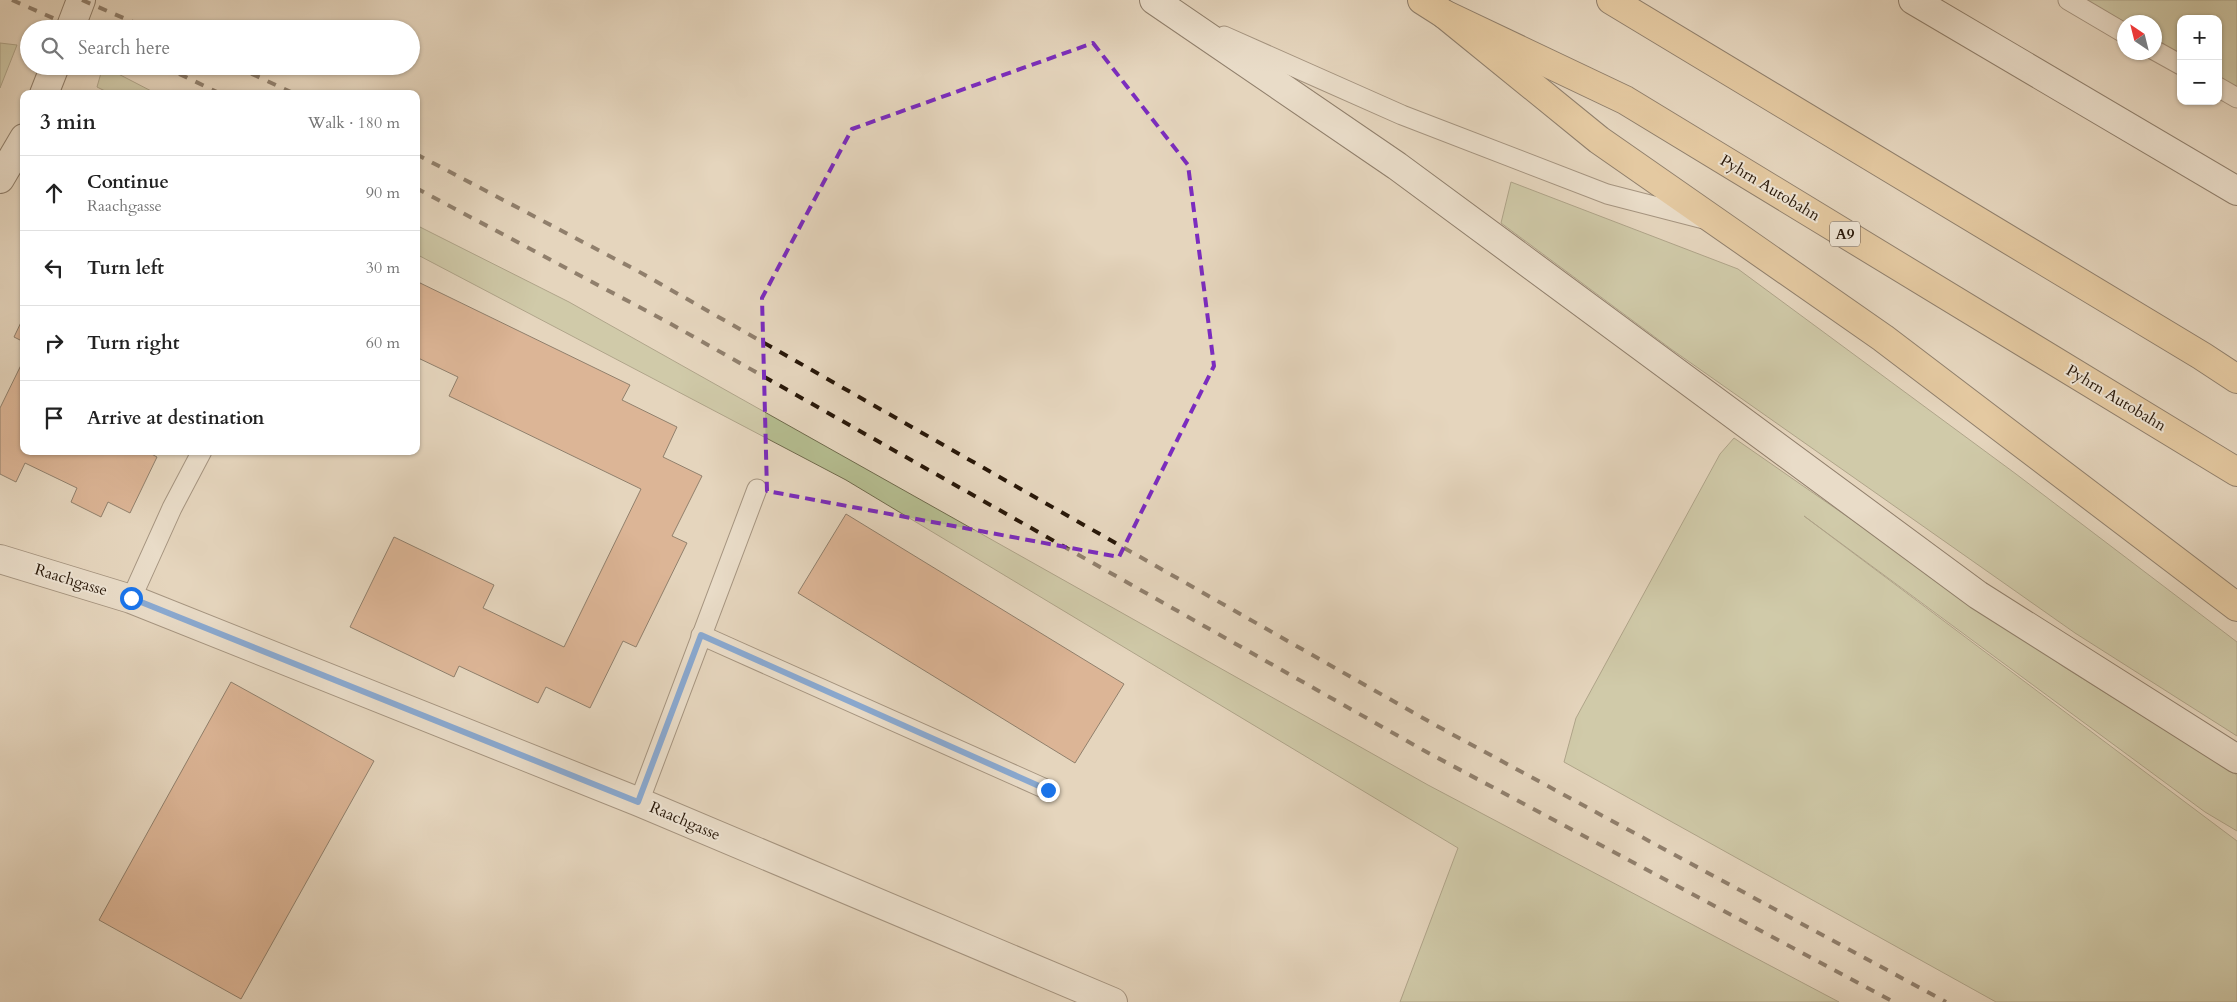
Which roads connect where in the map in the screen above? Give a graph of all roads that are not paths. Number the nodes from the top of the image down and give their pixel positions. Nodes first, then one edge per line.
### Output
1 (82, 0) edge
2 (1154, 0) edge
3 (1611, 0) edge
4 (1913, 0) edge
5 (2068, 0) edge
6 (1433, 7) edge
7 (1177, 16) junction
8 (74, 20) edge
9 (2117, 29) edge
10 (2162, 54) edge
11 (2177, 63) edge
12 (51, 75) edge
13 (2222, 89) edge
14 (46, 90) edge
15 (2237, 98) edge
16 (20, 145) edge
17 (0, 179) edge
18 (2237, 191) edge
19 (1718, 223) junction
20 (2202, 356) junction
21 (2237, 372) edge
22 (2237, 379) edge
23 (200, 455) edge
24 (2237, 472) edge
25 (757, 489) dead end
26 (0, 559) edge
27 (131, 598) junction
28 (2237, 607) edge
29 (701, 635) junction
30 (2237, 759) edge
31 (1048, 790) dead end
32 (638, 802) junction
33 (1113, 1002) edge

1 - 8 main road
2 - 7 main road
3 - 20 highway
4 - 18 main road
5 - 9 lane
6 - 19 highway
6 - 24 highway, Pyhrn Autobahn / A9
7 - 19 lane
7 - 30 main road
10 - 11 lane
12 - 14 main road
13 - 15 lane
16 - 17 main road
19 - 28 highway
20 - 21 highway
20 - 22 highway
23 - 27 lane
25 - 29 lane
26 - 27 main road, Raachgasse
27 - 32 main road, Raachgasse
29 - 31 lane
29 - 32 lane
32 - 33 main road, Raachgasse

